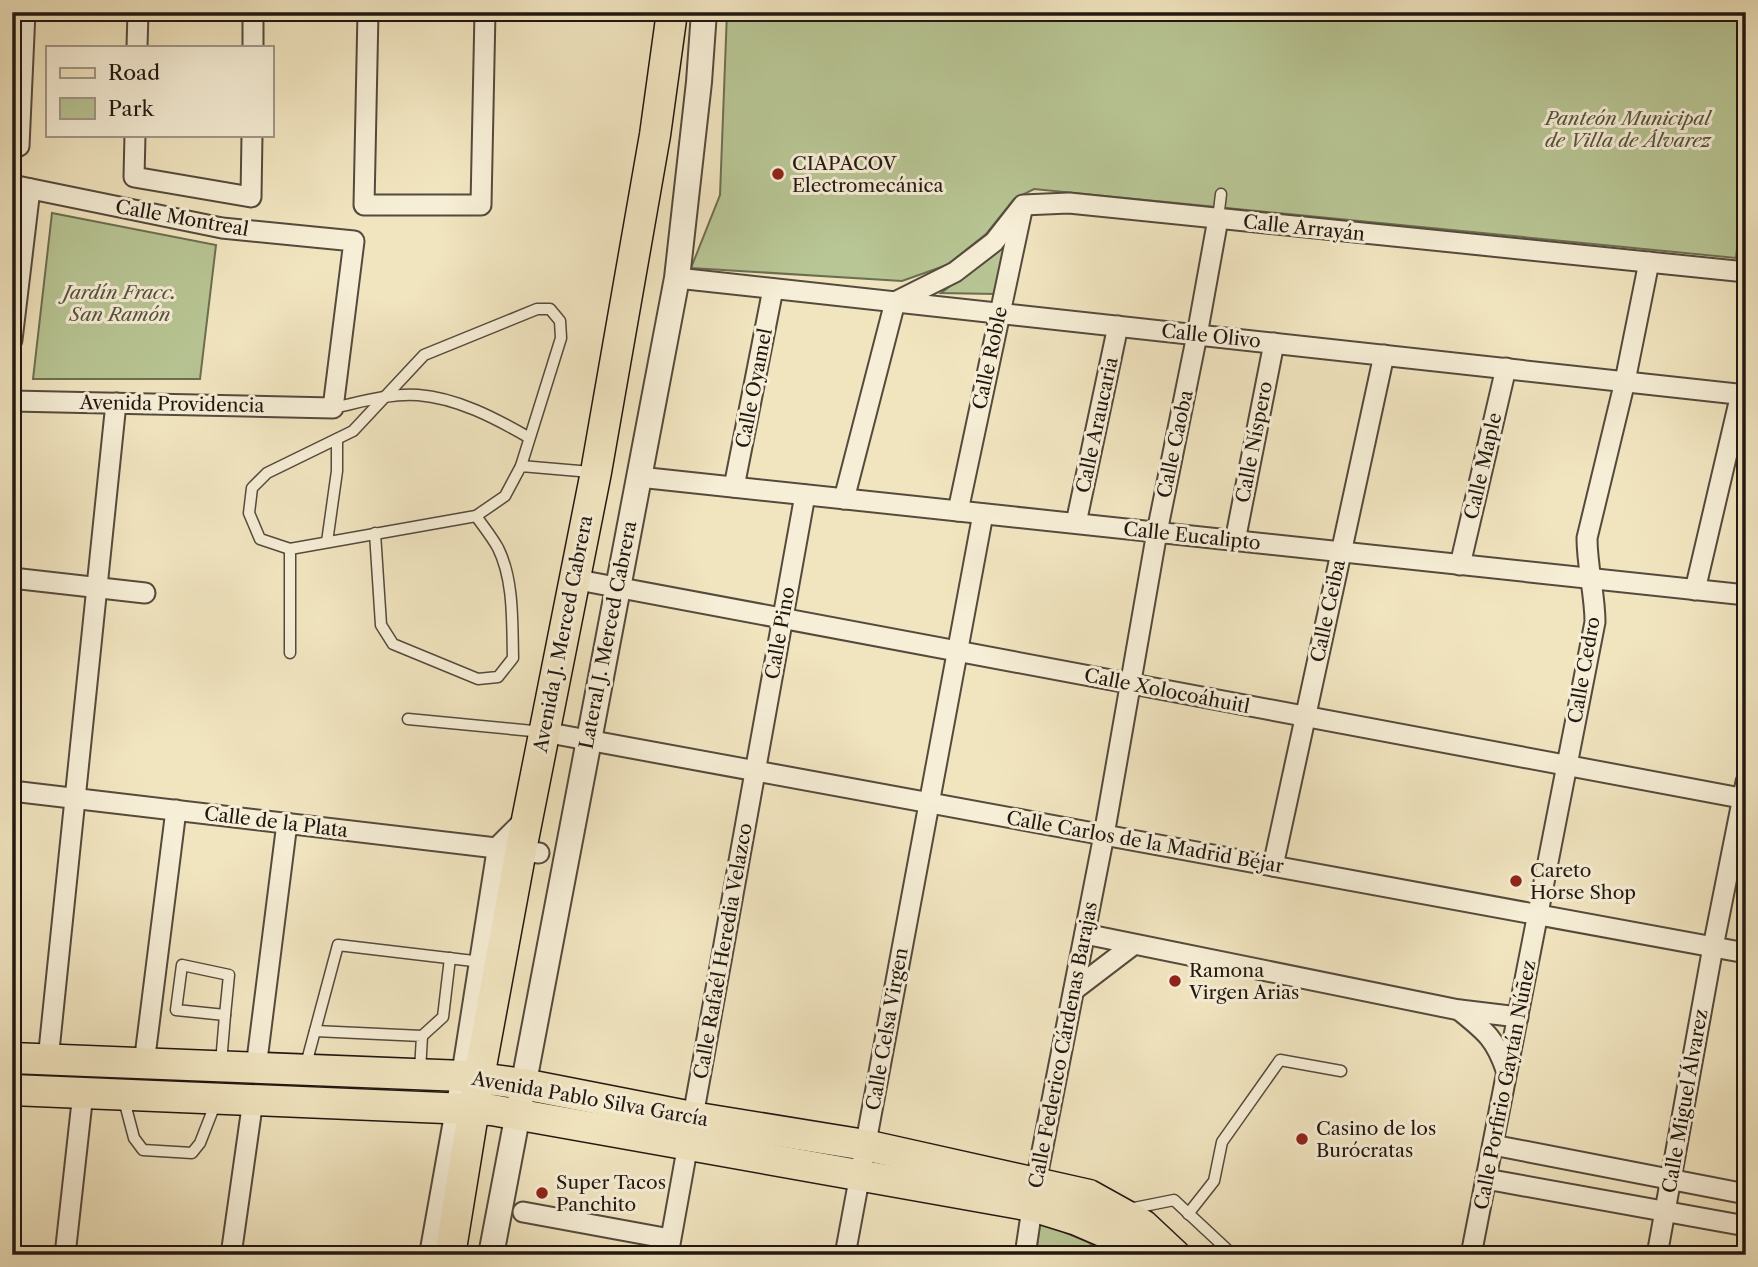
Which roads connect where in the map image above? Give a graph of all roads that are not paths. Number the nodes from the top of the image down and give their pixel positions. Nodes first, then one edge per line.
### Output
1 (25, 12) edge
2 (138, 12) edge
3 (253, 12) edge
4 (368, 12) edge
5 (485, 12) edge
6 (672, 12) edge
7 (687, 12) edge
8 (704, 12) edge
9 (137, 46) edge
10 (253, 46) edge
11 (135, 136) edge
12 (252, 136) edge
13 (19, 146) dead end
14 (21, 187) edge
15 (1221, 194) dead end
16 (1023, 205) junction
17 (1218, 219) junction
18 (1649, 262) junction
19 (1746, 272) edge
20 (677, 278) junction
21 (773, 289) junction
22 (895, 302) junction
23 (999, 313) junction
24 (1118, 326) junction
25 (1197, 335) junction
26 (12, 340) edge
27 (1274, 343) junction
28 (1384, 355) junction
29 (1506, 368) junction
30 (1625, 382) junction
31 (1743, 394) edge
32 (383, 397) junction
33 (12, 401) edge
34 (116, 403) junction
35 (333, 408) junction
36 (528, 437) junction
37 (338, 439) junction
38 (520, 466) junction
39 (596, 472) junction
40 (639, 477) junction
41 (734, 487) junction
42 (805, 495) junction
43 (844, 499) junction
44 (958, 511) junction
45 (982, 514) junction
46 (476, 516) junction
47 (1076, 523) junction
48 (1157, 532) junction
49 (375, 533) junction
50 (1235, 541) junction
51 (327, 542) junction
52 (290, 549) junction
53 (1341, 552) junction
54 (1460, 565) junction
55 (12, 578) edge
56 (1590, 579) junction
57 (603, 585) junction
58 (97, 587) junction
59 (1695, 590) junction
60 (145, 593) dead end
61 (1746, 595) edge
62 (783, 619) junction
63 (957, 651) junction
64 (290, 653) dead end
65 (1131, 684) junction
66 (1306, 717) junction
67 (408, 719) dead end
68 (564, 735) junction
69 (1567, 766) junction
70 (755, 771) junction
71 (12, 791) edge
72 (1745, 793) edge
73 (75, 798) junction
74 (929, 803) junction
75 (176, 810) junction
76 (287, 823) junction
77 (1104, 835) junction
78 (520, 850) junction
79 (1273, 866) junction
80 (1538, 915) junction
81 (1085, 934) junction
82 (1133, 945) junction
83 (1713, 947) junction
84 (1746, 953) edge
85 (450, 958) junction
86 (482, 962) junction
87 (1074, 989) junction
88 (1459, 1010) junction
89 (225, 1015) junction
90 (1518, 1017) junction
91 (315, 1031) junction
92 (422, 1036) junction
93 (12, 1058) edge
94 (48, 1060) junction
95 (144, 1064) junction
96 (221, 1067) junction
97 (256, 1068) junction
98 (304, 1070) junction
99 (1341, 1071) dead end
100 (1507, 1072) junction
101 (420, 1074) junction
102 (491, 1079) junction
103 (12, 1090) edge
104 (83, 1093) junction
105 (123, 1094) junction
106 (217, 1098) junction
107 (253, 1100) junction
108 (486, 1110) junction
109 (690, 1131) junction
110 (866, 1145) junction
111 (1493, 1145) junction
112 (860, 1175) junction
113 (1486, 1179) junction
114 (1671, 1179) junction
115 (1034, 1194) junction
116 (1746, 1194) edge
117 (1118, 1211) junction
118 (1665, 1211) junction
119 (523, 1212) dead end
120 (1188, 1213) junction
121 (1746, 1226) edge
122 (669, 1247) edge
123 (65, 1255) edge
124 (231, 1255) edge
125 (432, 1255) edge
126 (450, 1255) edge
127 (467, 1255) edge
128 (491, 1255) edge
129 (845, 1255) edge
130 (1025, 1255) edge
131 (1135, 1255) edge
132 (1175, 1255) edge
133 (1233, 1255) edge
134 (1471, 1255) edge
135 (1657, 1255) edge

1 - 13 street
2 - 9 street
3 - 10 street
4 - 5 street
6 - 39 main road, Avenida J. Merced Cabrera
7 - 57 main road, Avenida J. Merced Cabrera
8 - 20 street, Lateral J. Merced Cabrera
11 - 12 street
14 - 26 street
14 - 35 street, Calle Montreal
15 - 17 lane
16 - 17 street, Calle Arrayán
16 - 22 street
16 - 23 street, Calle Roble
17 - 18 street, Calle Arrayán
17 - 25 street, Calle Caoba
18 - 19 street, Calle Arrayán
18 - 30 street, Calle Cedro
20 - 21 street, Calle Olivo
20 - 40 street, Lateral J. Merced Cabrera
21 - 22 street, Calle Olivo
21 - 41 street, Calle Oyamel
22 - 23 street, Calle Olivo
22 - 43 street
23 - 24 street, Calle Olivo
23 - 44 street, Calle Roble
24 - 25 street, Calle Olivo
24 - 47 street, Calle Araucaria
25 - 27 street, Calle Olivo
25 - 48 street, Calle Caoba
27 - 28 street, Calle Olivo
27 - 50 street, Calle Níspero
28 - 29 street, Calle Olivo
28 - 53 street, Calle Ceiba
29 - 30 street, Calle Olivo
29 - 54 street, Calle Maple
30 - 31 street, Calle Olivo
30 - 56 street, Calle Cedro
31 - 59 street
32 - 35 lane
32 - 36 lane
32 - 36 lane
32 - 37 lane
33 - 34 street, Avenida Providencia
34 - 35 street, Avenida Providencia
34 - 58 street
36 - 38 lane
37 - 51 lane
37 - 52 lane
38 - 39 lane
38 - 46 lane
39 - 68 main road, Avenida J. Merced Cabrera
40 - 41 street, Calle Eucalipto
40 - 57 street, Lateral J. Merced Cabrera
41 - 42 street, Calle Eucalipto
42 - 43 street, Calle Eucalipto
42 - 62 street, Calle Pino
43 - 44 street, Calle Eucalipto
44 - 45 street, Calle Eucalipto
45 - 47 street, Calle Eucalipto
45 - 63 street
46 - 49 lane
46 - 49 lane
47 - 48 street, Calle Eucalipto
48 - 50 street, Calle Eucalipto
48 - 65 street, Calle Caoba
49 - 51 lane
50 - 53 street, Calle Eucalipto
51 - 52 lane
52 - 64 lane
53 - 54 street, Calle Eucalipto
53 - 66 street, Calle Ceiba
54 - 56 street, Calle Eucalipto
55 - 58 street
56 - 59 street, Calle Eucalipto
56 - 69 street, Calle Cedro
57 - 62 street, Calle Xolocoáhuitl
57 - 68 main road, Avenida J. Merced Cabrera
58 - 60 street
58 - 73 street
59 - 61 street, Calle Eucalipto
62 - 63 street, Calle Xolocoáhuitl
62 - 70 street, Calle Pino
63 - 65 street, Calle Xolocoáhuitl
63 - 74 street
65 - 66 street, Calle Xolocoáhuitl
65 - 77 street, Calle Caoba
66 - 69 street, Calle Xolocoáhuitl
66 - 79 street, Calle Ceiba
67 - 68 lane
68 - 70 street, Calle Carlos de la Madrid Béjar
68 - 78 main road, Avenida J. Merced Cabrera
68 - 78 main road, Avenida J. Merced Cabrera
68 - 102 street, Lateral J. Merced Cabrera
69 - 72 street, Calle Xolocoáhuitl
69 - 80 street, Calle Cedro
70 - 74 street, Calle Carlos de la Madrid Béjar
70 - 109 street, Calle Rafaél Heredia Velazco
71 - 73 street, Calle de la Plata
72 - 83 street, Calle Miguel Álvarez
73 - 75 street, Calle de la Plata
73 - 94 street
74 - 77 street, Calle Carlos de la Madrid Béjar
74 - 110 street, Calle Celsa Virgen
75 - 76 street, Calle de la Plata
75 - 95 street
76 - 78 street, Calle de la Plata
76 - 97 street
77 - 79 street, Calle Carlos de la Madrid Béjar
77 - 81 street, Calle Federico Cárdenas Barajas
78 - 86 street
78 - 102 main road, Avenida J. Merced Cabrera
79 - 80 street, Calle Carlos de la Madrid Béjar
80 - 83 street, Calle Carlos de la Madrid Béjar
80 - 90 street, Calle Porfirio Gaytán Núñez
81 - 82 street
81 - 87 street, Calle Federico Cárdenas Barajas
82 - 87 street
82 - 88 street
83 - 84 street, Calle Carlos de la Madrid Béjar
83 - 114 street, Calle Miguel Álvarez
85 - 86 lane
85 - 91 lane
85 - 92 lane
86 - 102 street
87 - 115 street, Calle Federico Cárdenas Barajas
88 - 90 street
88 - 100 street
89 - 89 lane
89 - 96 lane
90 - 100 street, Calle Porfirio Gaytán Núñez
91 - 92 lane
91 - 98 lane
92 - 101 lane
93 - 94 main road, Avenida Pablo Silva García
94 - 95 main road, Avenida Pablo Silva García
95 - 96 main road, Avenida Pablo Silva García
96 - 97 main road, Avenida Pablo Silva García
97 - 98 main road, Avenida Pablo Silva García
98 - 101 main road, Avenida Pablo Silva García
99 - 120 lane
100 - 111 street, Calle Porfirio Gaytán Núñez
101 - 102 main road, Avenida Pablo Silva García
102 - 108 main road, Avenida J. Merced Cabrera
102 - 109 main road, Avenida Pablo Silva García
103 - 104 main road, Avenida Pablo Silva García
104 - 105 main road, Avenida Pablo Silva García
104 - 123 street
105 - 106 main road, Avenida Pablo Silva García
105 - 106 lane
106 - 107 main road, Avenida Pablo Silva García
107 - 108 main road, Avenida Pablo Silva García
107 - 124 street
108 - 109 main road, Avenida Pablo Silva García
108 - 125 street
108 - 126 main road, Avenida J. Merced Cabrera
108 - 127 main road, Avenida J. Merced Cabrera
108 - 128 street
109 - 110 main road, Avenida Pablo Silva García
109 - 112 main road, Avenida Pablo Silva García
109 - 122 street, Calle Rafaél Heredia Velazco
110 - 112 street, Calle Celsa Virgen
110 - 115 main road, Avenida Pablo Silva García
111 - 113 street, Calle Porfirio Gaytán Núñez
111 - 114 street
112 - 115 main road, Avenida Pablo Silva García
112 - 129 street, Calle Celsa Virgen
113 - 118 street
113 - 134 street, Calle Porfirio Gaytán Núñez
114 - 116 street
114 - 118 street, Calle Miguel Álvarez
115 - 117 main road
115 - 130 street, Calle Federico Cárdenas Barajas
115 - 131 main road
117 - 120 lane
117 - 132 main road
118 - 121 street
118 - 135 street, Calle Miguel Álvarez
119 - 122 street
120 - 133 lane

